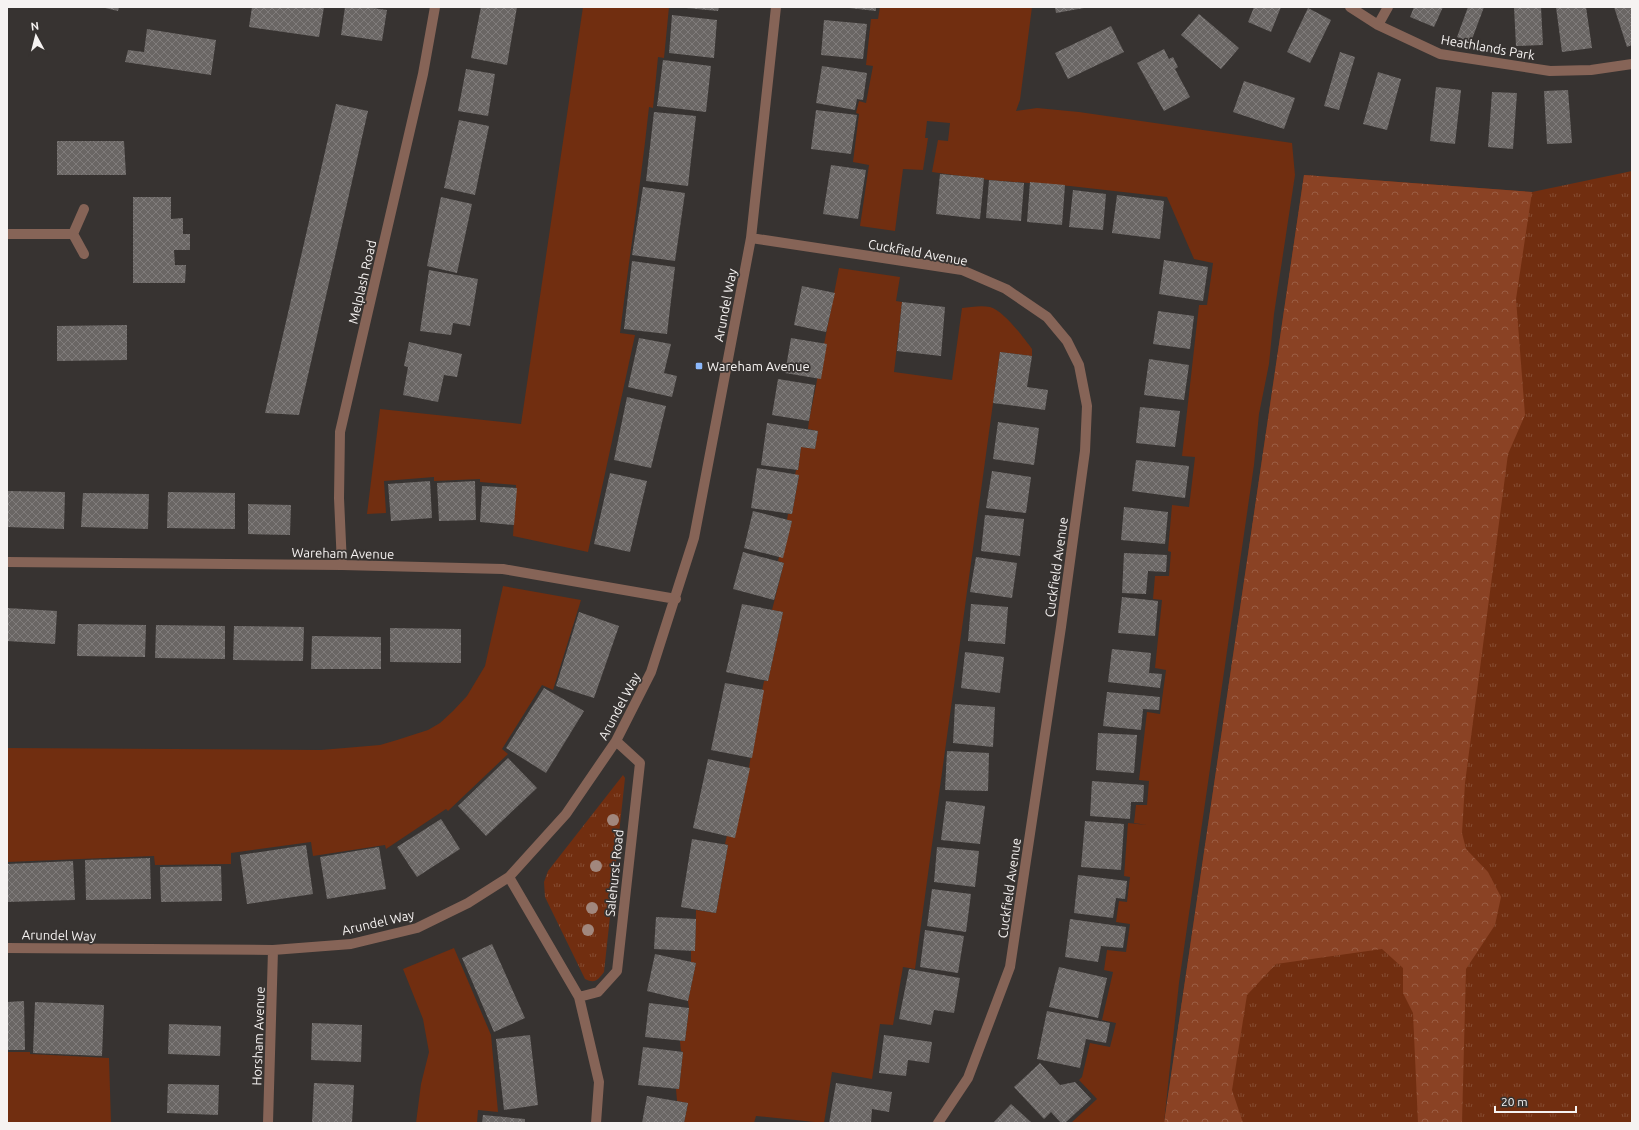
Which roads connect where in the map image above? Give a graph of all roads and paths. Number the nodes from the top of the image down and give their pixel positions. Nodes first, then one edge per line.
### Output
1 (435, 7) edge
2 (776, 7) edge
3 (1350, 7) edge
4 (1388, 7) edge
5 (1378, 25) junction
6 (1632, 64) edge
7 (84, 209) dead end
8 (7, 234) edge
9 (73, 234) junction
10 (751, 238) junction
11 (84, 254) dead end
12 (7, 562) edge
13 (342, 565) junction
14 (676, 599) junction
15 (616, 741) junction
16 (509, 877) junction
17 (7, 948) edge
18 (273, 950) junction
19 (579, 996) junction
20 (268, 1123) edge
21 (596, 1123) edge
22 (938, 1123) edge

1 - 13 street, Melplash Road
2 - 10 street, Arundel Way
3 - 5 street, Heathlands Park
4 - 5 street
5 - 6 street, Heathlands Park
7 - 9 street
8 - 9 street
9 - 11 street
10 - 14 street, Arundel Way
10 - 22 street, Cuckfield Avenue
12 - 13 street, Wareham Avenue
13 - 14 street, Wareham Avenue
14 - 15 street, Arundel Way
15 - 16 street, Arundel Way
15 - 19 street, Salehurst Road
16 - 18 street, Arundel Way
16 - 19 street
17 - 18 street, Arundel Way
18 - 20 street, Horsham Avenue
19 - 21 street

